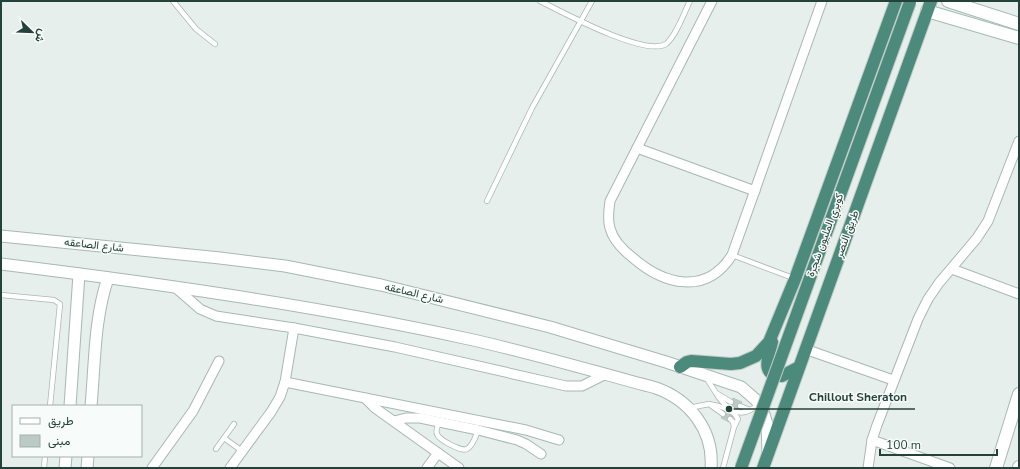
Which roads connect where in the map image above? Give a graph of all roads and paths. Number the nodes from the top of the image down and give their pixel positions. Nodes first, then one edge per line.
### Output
1 (173, 1) edge
2 (540, 1) edge
3 (592, 1) edge
4 (690, 1) edge
5 (712, 1) edge
6 (822, 1) edge
7 (896, 1) edge
8 (910, 1) edge
9 (953, 3) edge
10 (929, 6) edge
11 (954, 19) junction
12 (580, 21) junction
13 (1019, 24) edge
14 (1019, 38) edge
15 (215, 44) dead end
16 (1019, 141) edge
17 (637, 148) junction
18 (755, 191) junction
19 (487, 201) dead end
20 (1, 236) edge
21 (732, 255) junction
22 (1, 264) edge
23 (952, 269) junction
24 (79, 274) junction
25 (108, 278) junction
26 (795, 279) junction
27 (176, 288) junction
28 (1019, 294) edge
29 (1, 295) edge
30 (294, 328) junction
31 (774, 333) junction
32 (806, 349) junction
33 (219, 361) dead end
34 (680, 367) junction
35 (799, 367) junction
36 (606, 374) junction
37 (705, 375) junction
38 (893, 380) junction
39 (285, 382) junction
40 (716, 393) junction
41 (1019, 394) edge
42 (365, 398) junction
43 (731, 402) dead end
44 (709, 404) junction
45 (50, 405) edge
46 (70, 405) edge
47 (92, 405) edge
48 (740, 406) dead end
49 (689, 408) junction
50 (755, 408) junction
51 (723, 414) dead end
52 (730, 419) dead end
53 (394, 422) junction
54 (439, 422) junction
55 (234, 424) dead end
56 (734, 427) junction
57 (478, 430) junction
58 (224, 438) junction
59 (559, 440) dead end
60 (872, 440) junction
61 (216, 449) dead end
62 (242, 451) junction
63 (438, 453) junction
64 (541, 454) dead end
65 (768, 455) junction
66 (45, 457) edge
67 (66, 457) edge
68 (44, 468) edge
69 (65, 468) edge
70 (152, 468) edge
71 (230, 468) edge
72 (427, 468) edge
73 (459, 468) edge
74 (711, 468) edge
75 (723, 468) edge
76 (741, 468) edge
77 (763, 468) edge
78 (868, 468) edge
79 (950, 468) edge
80 (996, 468) edge

1 - 15 lane
2 - 12 lane
3 - 12 lane
4 - 12 lane
5 - 17 street
6 - 18 street
7 - 26 highway
8 - 76 highway, كوبري المليون شجرة, bridge
9 - 11 main road
9 - 13 main road
10 - 11 main road
10 - 32 highway, طريق النصر
11 - 14 main road
12 - 19 lane
16 - 23 street
17 - 18 street
17 - 21 street
18 - 21 street
20 - 34 street, شارع الصاعقه
21 - 26 lane
22 - 24 street
23 - 28 street
23 - 38 street
24 - 25 street
24 - 46 street
25 - 27 street
25 - 47 street
26 - 31 highway
27 - 30 street
27 - 36 street
29 - 45 lane
30 - 36 street
30 - 39 street
31 - 34 highway
31 - 35 highway
32 - 35 highway, طريق النصر
32 - 38 street
33 - 70 street
34 - 37 street, شارع الصاعقه
35 - 65 highway, طريق النصر
36 - 49 street
37 - 40 lane
37 - 50 street, شارع الصاعقه
38 - 60 street
39 - 42 street
39 - 62 street
40 - 43 lane
40 - 50 lane
41 - 80 main road
42 - 53 street
42 - 59 street
44 - 49 lane
44 - 51 lane
44 - 56 lane
48 - 50 lane
49 - 74 street
50 - 65 street, شارع الصاعقه
52 - 56 lane
53 - 54 street
53 - 63 street
54 - 57 street
54 - 57 lane
55 - 58 lane
56 - 75 lane
57 - 64 street
58 - 61 lane
58 - 62 lane
60 - 78 street
60 - 79 street
62 - 71 street
63 - 72 street
63 - 73 street
65 - 77 highway, طريق النصر
66 - 68 lane
67 - 69 street

